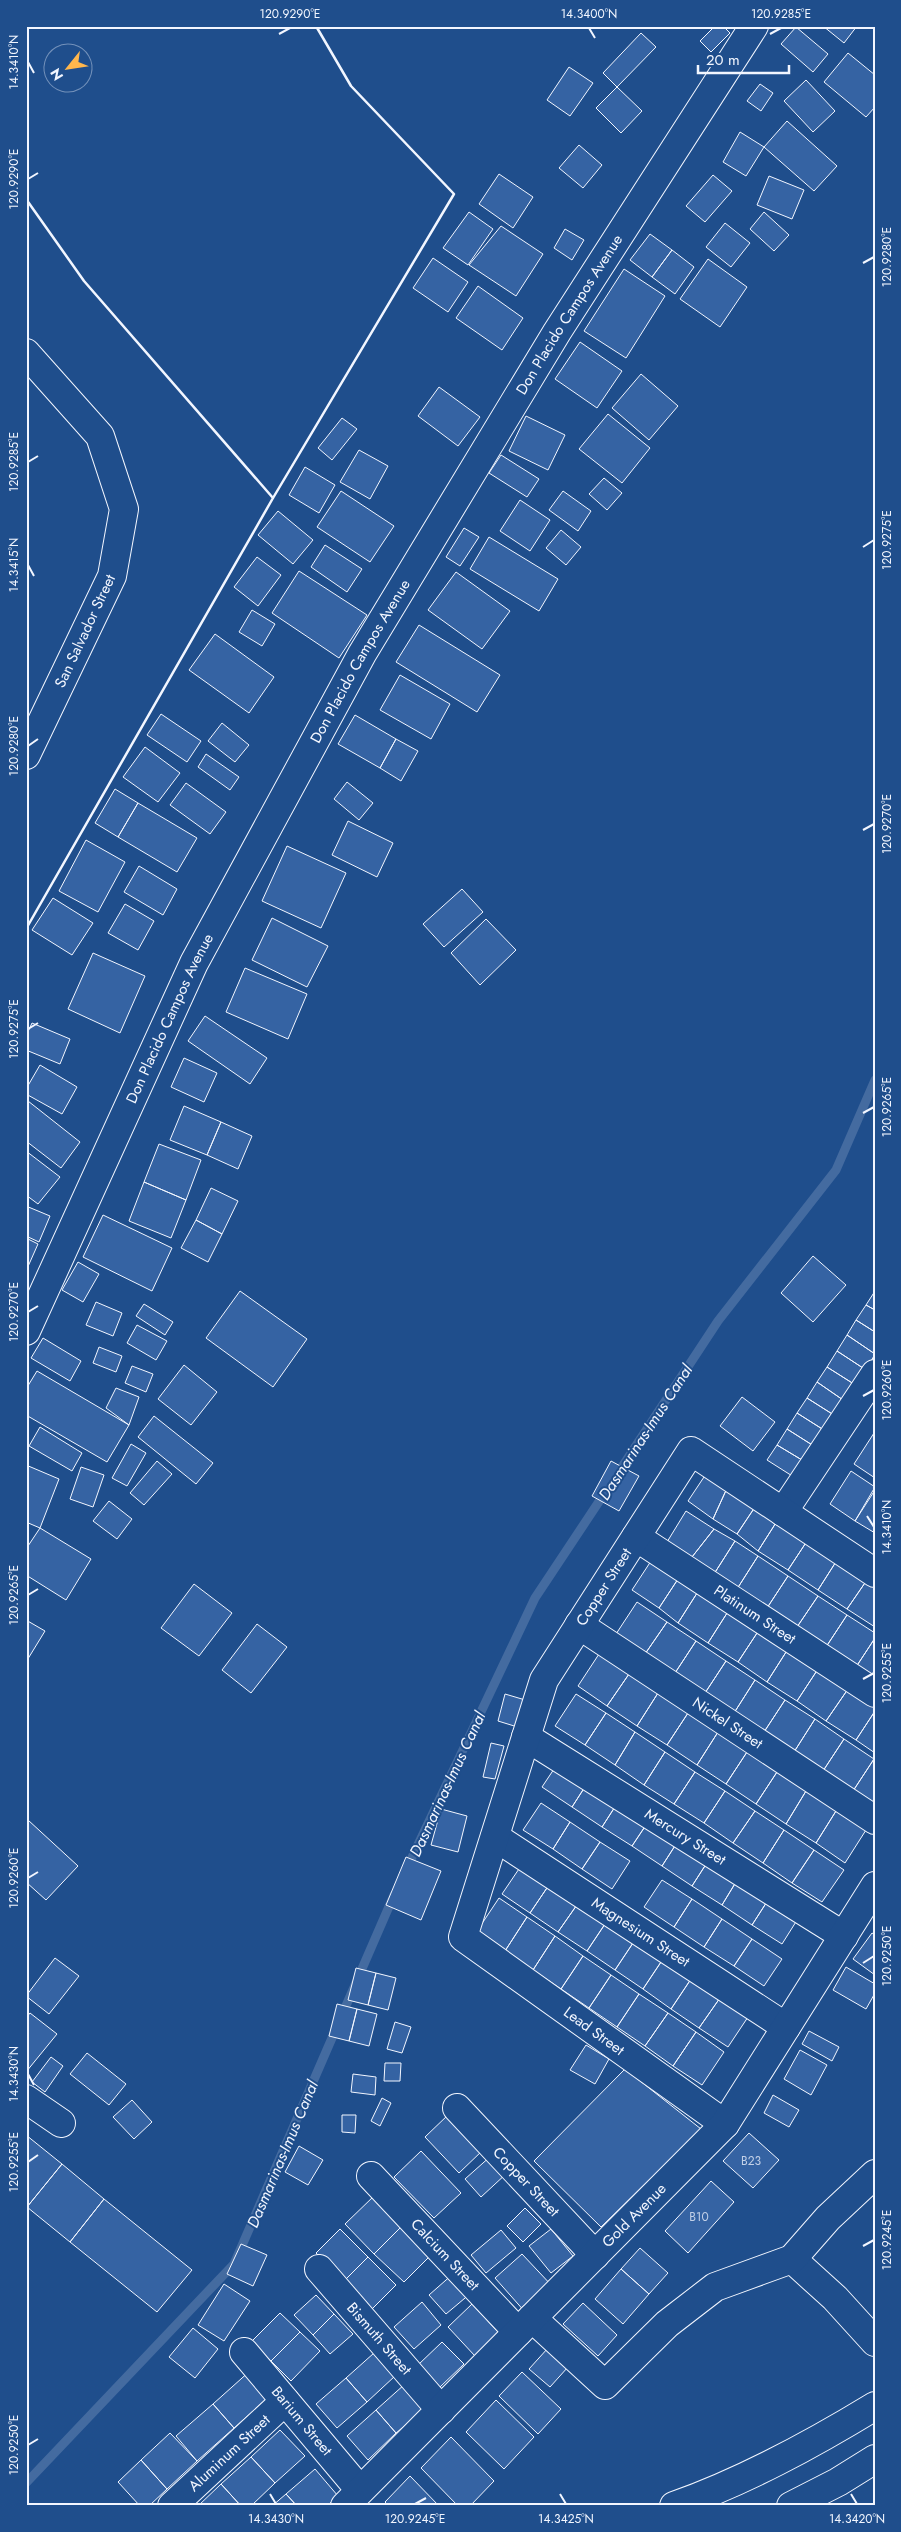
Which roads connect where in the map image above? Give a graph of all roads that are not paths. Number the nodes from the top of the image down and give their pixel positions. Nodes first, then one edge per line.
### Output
1 (754, 26) edge
2 (27, 356) edge
3 (26, 755) edge
4 (26, 1331) edge
5 (875, 1374) edge
6 (867, 1403) edge
7 (783, 1512) junction
8 (636, 1537) junction
9 (875, 1572) edge
10 (579, 1625) junction
11 (875, 1693) edge
12 (526, 1737) junction
13 (875, 1820) edge
14 (495, 1837) junction
15 (875, 1886) edge
16 (844, 1936) junction
17 (463, 1937) joint
18 (786, 2027) junction
19 (26, 2099) edge
20 (457, 2108) dead end
21 (61, 2123) dead end
22 (725, 2124) junction
23 (875, 2174) edge
24 (371, 2176) dead end
25 (595, 2255) junction
26 (792, 2259) junction
27 (319, 2268) dead end
28 (525, 2325) junction
29 (875, 2342) edge
30 (244, 2352) dead end
31 (286, 2401) junction
32 (875, 2406) edge
33 (441, 2410) junction
34 (875, 2459) edge
35 (353, 2498) edge
36 (172, 2506) edge
37 (674, 2506) edge
38 (791, 2506) edge

1 - 4 street, Don Placido Campos Avenue
2 - 3 street, San Salvador Street
5 - 6 street
6 - 7 street
7 - 8 street, Copper Street
7 - 9 street, Copper Street
8 - 10 street, Copper Street
8 - 11 street, Platinum Street
10 - 12 street, Copper Street
10 - 13 street, Nickel Street
12 - 14 street, Copper Street
12 - 16 street, Mercury Street
14 - 17 street, Copper Street
14 - 18 street, Magnesium Street
15 - 16 street, Gold Avenue
16 - 18 street, Gold Avenue
17 - 22 street, Lead Street
18 - 22 street, Gold Avenue
19 - 21 street
20 - 25 street, Copper Street
22 - 25 street, Gold Avenue
23 - 26 street
24 - 28 street, Calcium Street
25 - 28 street, Gold Avenue
26 - 28 street, Calcium Street
26 - 29 street
27 - 33 street, Bismuth Street
28 - 33 street, Gold Avenue
30 - 31 street, Barium Street
31 - 35 street, Barium Street
31 - 36 street, Aluminum Street
32 - 37 street
33 - 35 street, Gold Avenue
34 - 38 street

